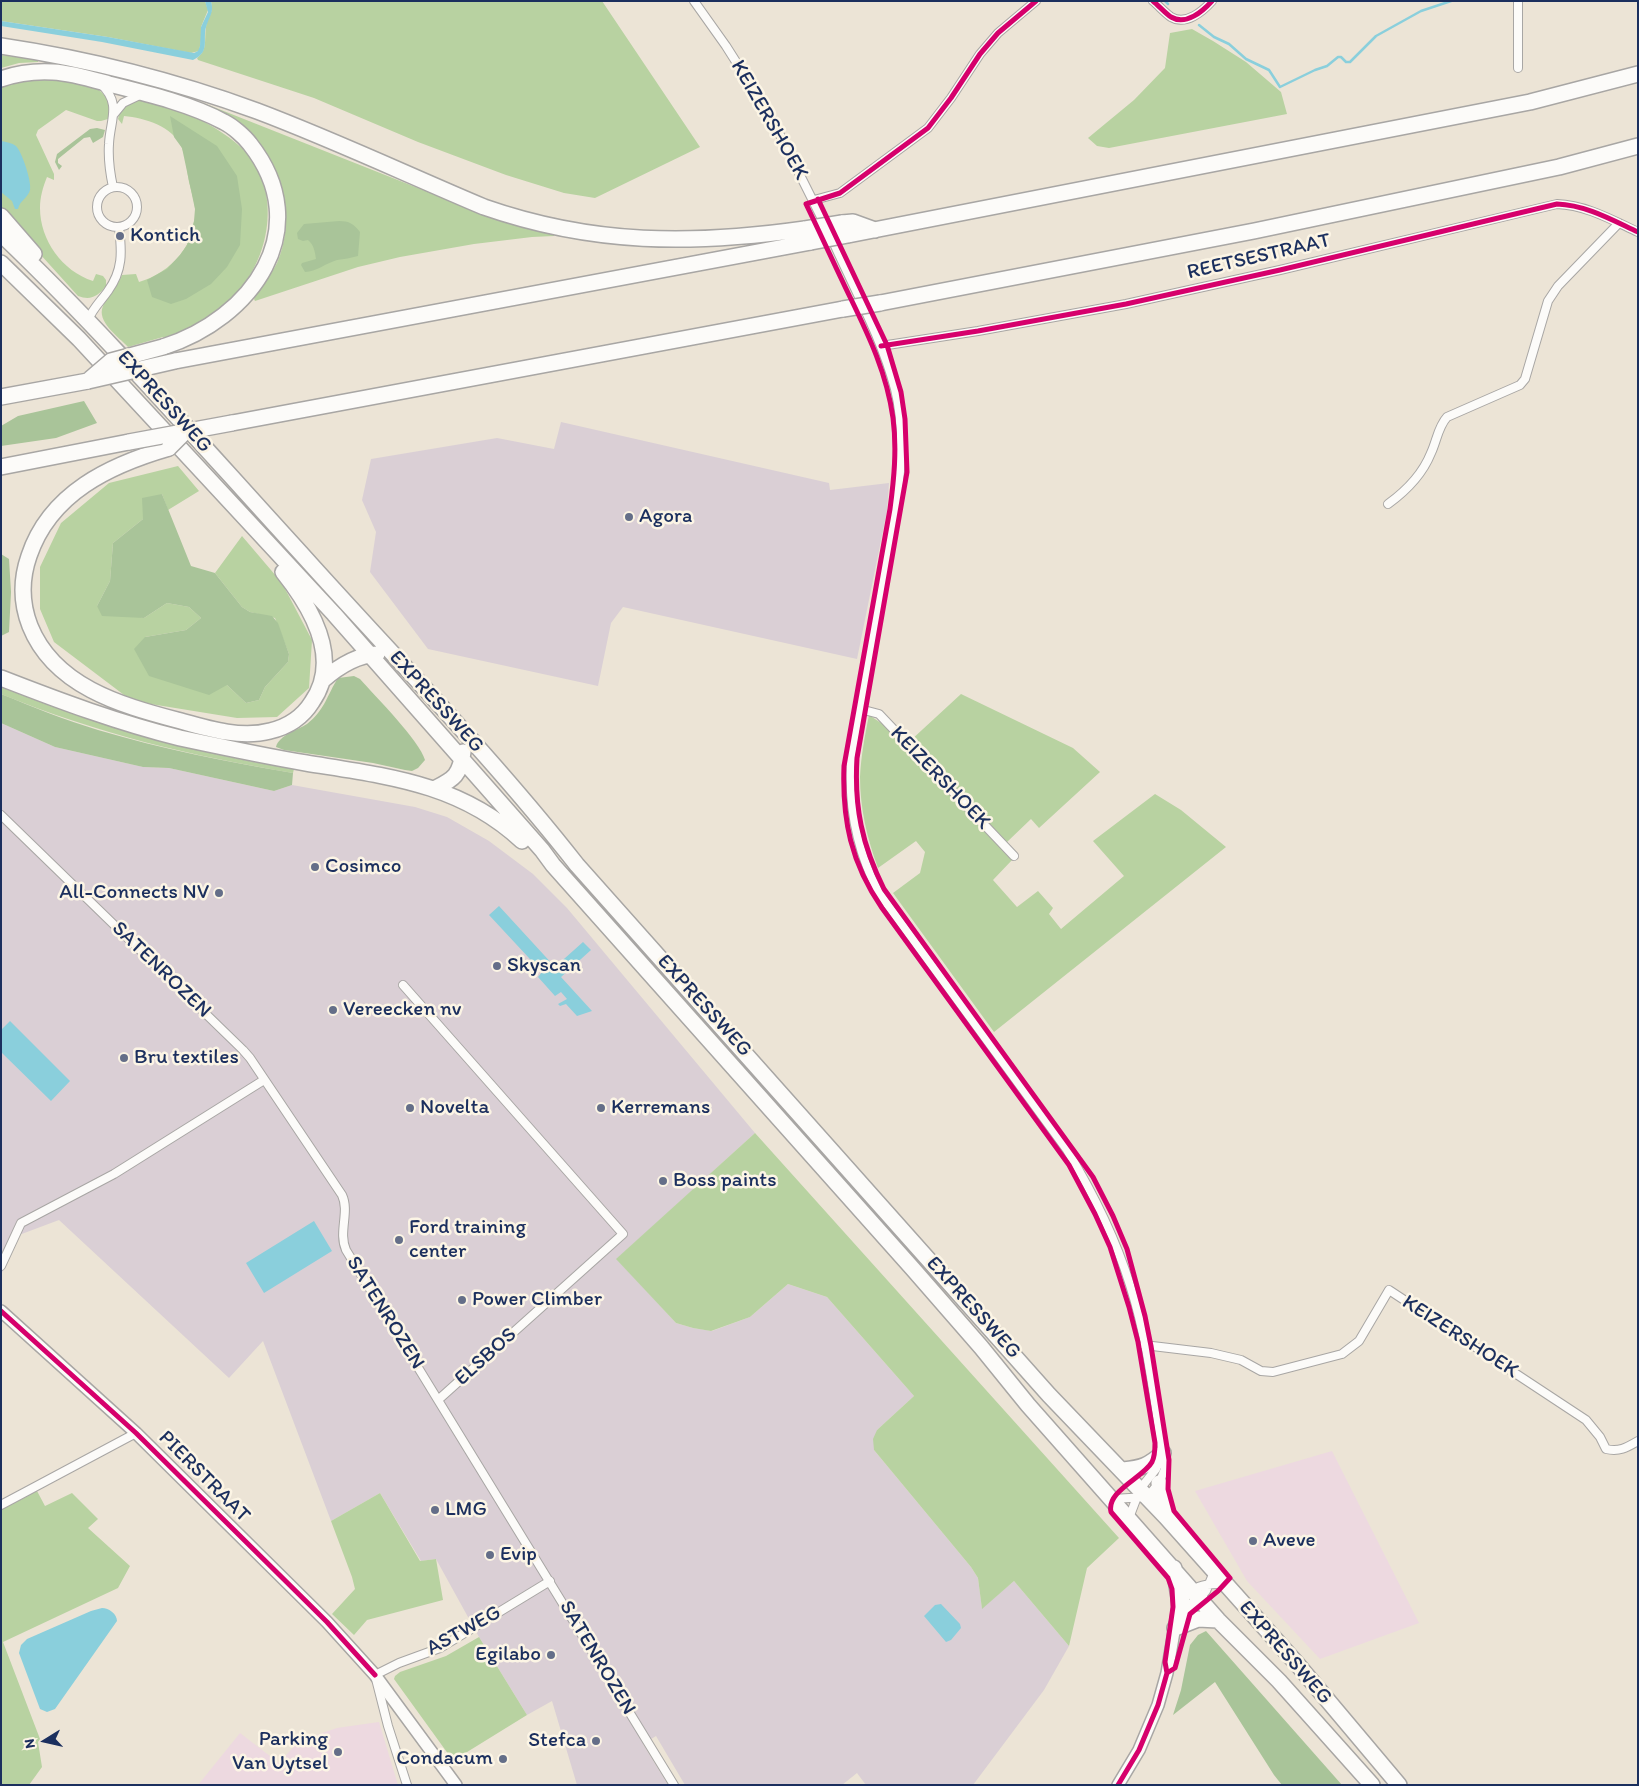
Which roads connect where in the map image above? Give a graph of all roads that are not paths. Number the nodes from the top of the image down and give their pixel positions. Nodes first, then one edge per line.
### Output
1 (694, 1) edge
2 (1036, 1) edge
3 (1153, 1) edge
4 (1212, 1) edge
5 (1518, 1) edge
6 (1, 46) edge
7 (1518, 68) dead end
8 (1638, 74) edge
9 (1, 79) edge
10 (97, 80) junction
11 (146, 93) junction
12 (114, 114) junction
13 (1638, 146) edge
14 (113, 187) junction
15 (814, 200) junction
16 (1, 216) edge
17 (1619, 223) junction
18 (119, 228) junction
19 (1638, 232) edge
20 (1, 234) edge
21 (808, 236) junction
22 (1, 264) edge
23 (46, 277) junction
24 (88, 320) junction
25 (79, 339) junction
26 (880, 346) junction
27 (88, 381) junction
28 (1, 397) edge
29 (185, 432) junction
30 (1, 467) edge
31 (1388, 504) dead end
32 (248, 522) junction
33 (391, 653) junction
34 (369, 654) junction
35 (1, 678) edge
36 (323, 680) junction
37 (860, 709) junction
38 (463, 731) junction
39 (462, 760) junction
40 (436, 788) junction
41 (1, 815) edge
42 (1014, 856) dead end
43 (552, 865) junction
44 (403, 985) dead end
45 (264, 1080) junction
46 (1, 1266) edge
47 (1, 1311) edge
48 (1144, 1345) junction
49 (438, 1400) junction
50 (136, 1433) junction
51 (1638, 1441) edge
52 (1163, 1453) junction
53 (1122, 1470) junction
54 (1160, 1483) junction
55 (1141, 1495) junction
56 (1112, 1499) junction
57 (1, 1505) edge
58 (1129, 1518) junction
59 (1166, 1518) junction
60 (1174, 1568) junction
61 (1211, 1578) junction
62 (550, 1581) junction
63 (1196, 1594) junction
64 (1180, 1603) junction
65 (1218, 1620) junction
66 (1176, 1625) junction
67 (376, 1675) junction
68 (407, 1785) edge
69 (456, 1785) edge
70 (674, 1785) edge
71 (1118, 1785) edge
72 (1372, 1785) edge
73 (1399, 1785) edge

1 - 15 street, KEIZERSHOEK
2 - 15 street
3 - 4 street
5 - 7 street
6 - 21 highway
8 - 21 highway, bridge
9 - 10 highway
10 - 11 highway
10 - 12 street
11 - 12 street
11 - 27 highway, bridge
12 - 14 street
13 - 29 highway, bridge
14 - 18 street
14 - 18 street
15 - 26 street, KEIZERSHOEK
16 - 23 highway
17 - 19 street, REETSESTRAAT
17 - 26 street, REETSESTRAAT
17 - 31 street
18 - 24 street
20 - 23 highway, EXPRESSWEG
21 - 27 highway, bridge
22 - 25 highway, EXPRESSWEG
23 - 24 highway, EXPRESSWEG
24 - 25 highway
24 - 33 highway, EXPRESSWEG
25 - 32 highway, EXPRESSWEG
26 - 37 street, KEIZERSHOEK
27 - 28 highway
29 - 30 highway, bridge
29 - 36 highway, bridge
32 - 34 highway, EXPRESSWEG
32 - 36 highway
33 - 34 highway
33 - 38 highway, EXPRESSWEG
34 - 36 highway
34 - 39 highway, EXPRESSWEG
35 - 40 highway
37 - 42 street, KEIZERSHOEK
37 - 48 street, KEIZERSHOEK
38 - 39 highway
38 - 53 highway, EXPRESSWEG
39 - 40 highway
39 - 43 highway, EXPRESSWEG
40 - 43 highway
41 - 45 street, SATENROZEN
43 - 56 highway, EXPRESSWEG
44 - 49 street, ELSBOS
45 - 46 street
45 - 49 street, SATENROZEN
47 - 50 street, PIERSTRAAT
48 - 51 street, KEIZERSHOEK
48 - 52 street, KEIZERSHOEK
49 - 62 street, SATENROZEN
50 - 57 street, PIERSTRAAT
50 - 67 street, PIERSTRAAT
52 - 53 highway
52 - 54 street, KEIZERSHOEK
52 - 55 street
53 - 55 highway, EXPRESSWEG
54 - 55 street
54 - 59 highway
55 - 56 street
55 - 58 street
55 - 59 highway, EXPRESSWEG
56 - 58 highway, EXPRESSWEG
58 - 60 highway, EXPRESSWEG
59 - 61 highway, EXPRESSWEG
60 - 63 highway, EXPRESSWEG
60 - 64 highway
61 - 63 street
61 - 73 highway, EXPRESSWEG
62 - 67 street, ASTWEG
62 - 70 street, SATENROZEN
63 - 64 street
63 - 65 highway, EXPRESSWEG
63 - 66 street
64 - 66 street
65 - 66 highway
65 - 72 highway, EXPRESSWEG
66 - 71 street
67 - 68 street
67 - 69 street, PIERSTRAAT

